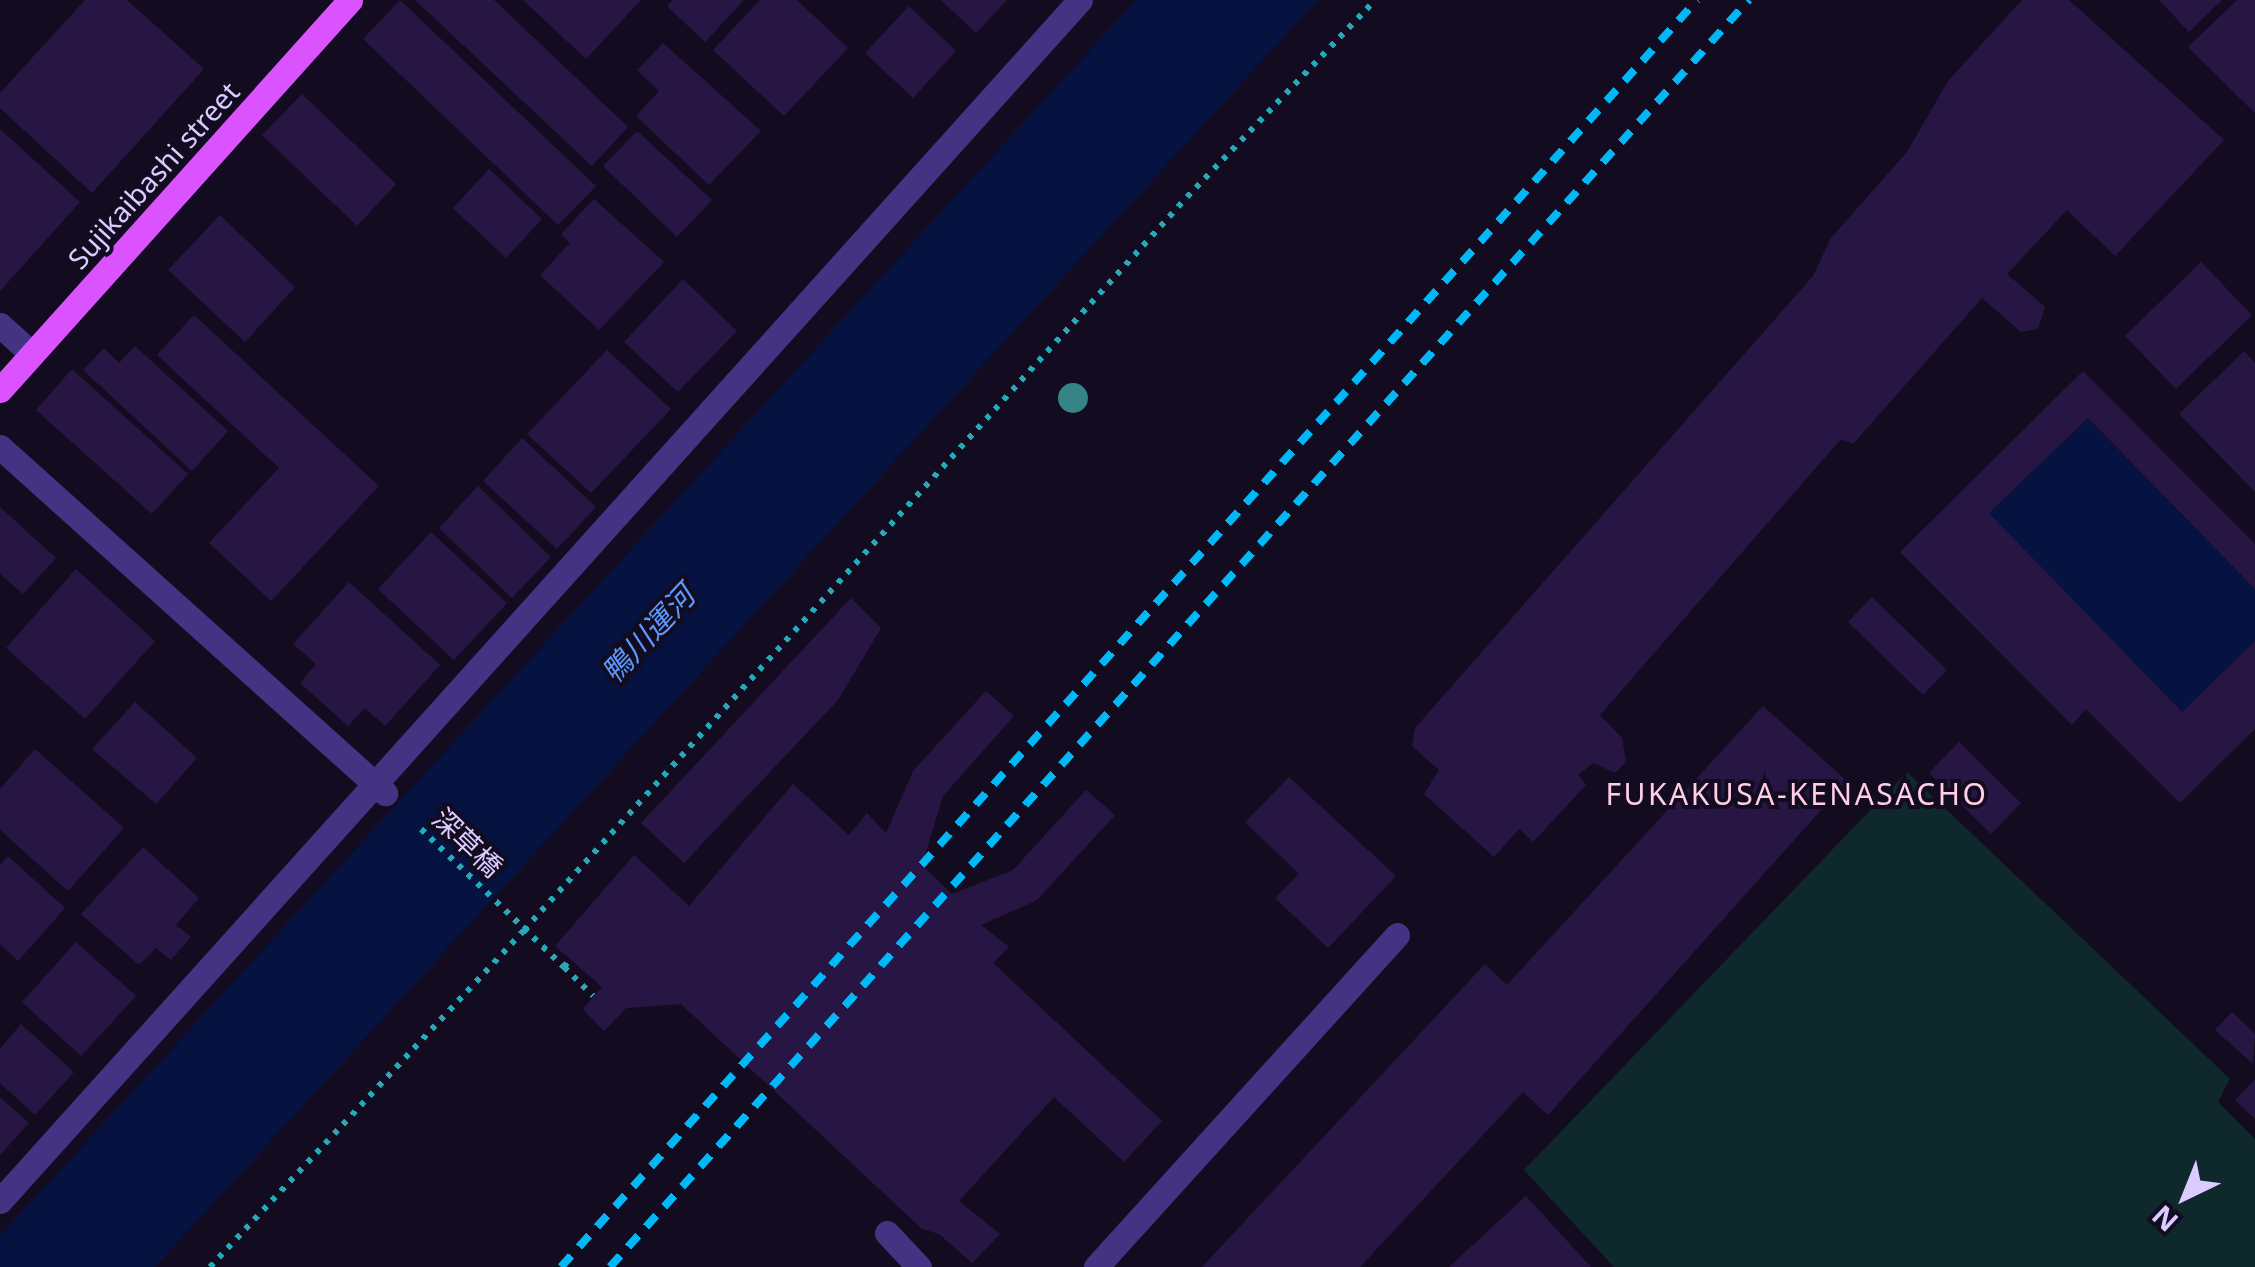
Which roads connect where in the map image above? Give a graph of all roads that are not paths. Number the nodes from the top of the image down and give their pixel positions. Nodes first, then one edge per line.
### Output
1 (350, 0) edge
2 (1080, 0) edge
3 (0, 325) edge
4 (32, 354) junction
5 (0, 390) edge
6 (0, 448) edge
7 (378, 787) junction
8 (1397, 934) dead end
9 (0, 1201) edge
10 (888, 1233) dead end
11 (920, 1267) edge
12 (1096, 1267) edge

1 - 4 main road, Sujikaibashi street
2 - 7 street
3 - 4 street
4 - 5 main road, Sujikaibashi street
6 - 7 street
7 - 9 street
8 - 12 street
10 - 11 street

